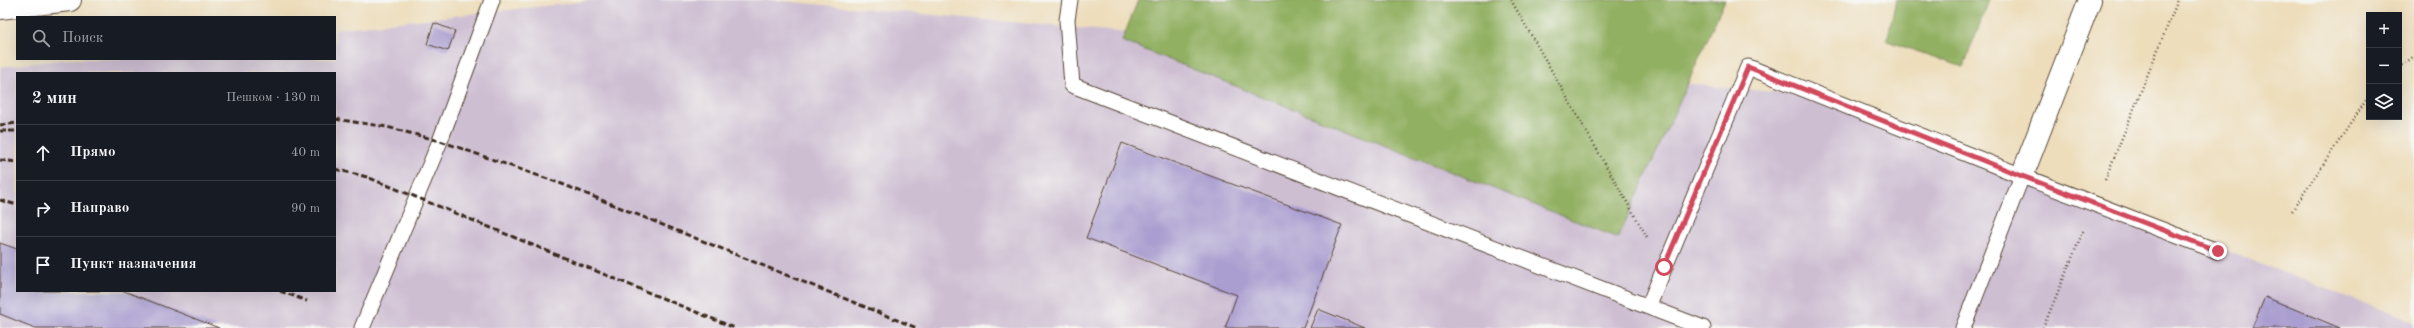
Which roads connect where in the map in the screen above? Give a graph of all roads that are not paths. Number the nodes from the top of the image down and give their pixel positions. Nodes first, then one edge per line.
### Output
1 (70, 0) edge
2 (492, 0) edge
3 (1070, 0) edge
4 (2090, 0) edge
5 (0, 8) edge
6 (2022, 176) junction
7 (2218, 251) dead end
8 (1648, 305) junction
9 (362, 328) edge
10 (1703, 328) edge
11 (1963, 328) edge

1 - 5 street
2 - 9 lane
3 - 8 lane
4 - 6 street
6 - 7 lane
6 - 8 lane
6 - 11 lane
8 - 10 lane

